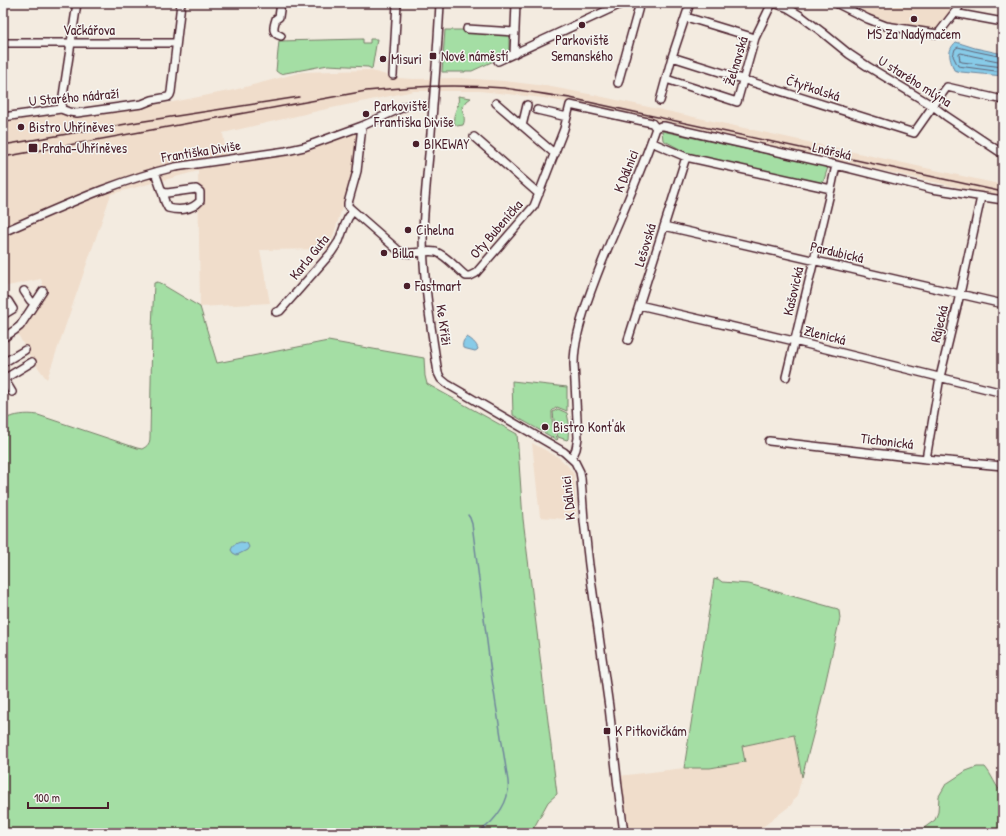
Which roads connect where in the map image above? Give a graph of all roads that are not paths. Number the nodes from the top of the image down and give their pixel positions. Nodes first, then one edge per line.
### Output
1 (77, 3) edge
2 (181, 3) edge
3 (280, 3) edge
4 (397, 3) edge
5 (440, 3) edge
6 (516, 3) edge
7 (623, 3) edge
8 (640, 3) edge
9 (690, 3) edge
10 (773, 3) edge
11 (836, 3) edge
12 (962, 3) edge
13 (791, 6) edge
14 (954, 13) junction
15 (686, 17) junction
16 (1003, 22) edge
17 (467, 29) dead end
18 (515, 32) junction
19 (281, 36) dead end
20 (755, 38) junction
21 (3, 43) edge
22 (71, 43) junction
23 (176, 43) junction
24 (514, 54) junction
25 (672, 57) junction
26 (498, 61) dead end
27 (393, 75) dead end
28 (666, 79) junction
29 (744, 79) junction
30 (618, 83) dead end
31 (1003, 100) edge
32 (660, 101) dead end
33 (496, 102) dead end
34 (527, 105) dead end
35 (406, 106) dead end
36 (933, 106) junction
37 (60, 109) junction
38 (537, 110) dead end
39 (3, 117) edge
40 (567, 117) junction
41 (362, 126) junction
42 (522, 126) junction
43 (656, 128) junction
44 (474, 137) dead end
45 (652, 142) junction
46 (555, 154) junction
47 (1003, 154) edge
48 (686, 157) junction
49 (836, 165) junction
50 (155, 172) junction
51 (831, 189) junction
52 (162, 192) junction
53 (539, 194) junction
54 (981, 197) junction
55 (1003, 200) edge
56 (353, 211) junction
57 (664, 226) junction
58 (3, 232) edge
59 (424, 252) junction
60 (814, 260) junction
61 (24, 290) dead end
62 (43, 291) dead end
63 (960, 294) junction
64 (3, 303) edge
65 (34, 304) junction
66 (1003, 304) edge
67 (639, 305) junction
68 (276, 312) dead end
69 (3, 314) edge
70 (3, 338) edge
71 (628, 340) dead end
72 (794, 341) junction
73 (25, 350) dead end
74 (32, 362) dead end
75 (3, 363) edge
76 (786, 377) dead end
77 (940, 377) junction
78 (4, 378) edge
79 (12, 392) dead end
80 (1003, 393) edge
81 (769, 441) dead end
82 (572, 458) junction
83 (926, 459) junction
84 (1003, 466) edge
85 (624, 833) edge

1 - 22 street
2 - 23 street
3 - 19 street
4 - 27 street
5 - 59 street, Ke Kříži
6 - 18 street
7 - 24 street
8 - 30 street
9 - 15 street
10 - 13 street, U starého mlýna
10 - 20 street, Želnavská
11 - 14 street
12 - 14 street
13 - 36 street, U starého mlýna
14 - 16 street
15 - 20 street
15 - 25 street
17 - 18 street
18 - 24 street
20 - 29 street, Želnavská
21 - 22 street, Vačkářova
22 - 23 street, Vačkářova
22 - 37 street
23 - 37 street, U Starého nádraží
24 - 26 street
25 - 28 street
25 - 29 street, Čtyřkolská
28 - 29 street, Želnavská
28 - 32 street
29 - 36 street, Čtyřkolská
31 - 36 street
33 - 42 street
34 - 42 street
35 - 41 street, Františka Diviše
36 - 47 street, U starého mlýna
37 - 39 street, U Starého nádraží
38 - 40 street
40 - 43 street
40 - 46 street, Oty Bubeníčka
41 - 50 street, Františka Diviše
41 - 56 street
42 - 46 street
43 - 45 street, K Dálnici
43 - 49 street, Lnářská
44 - 53 street, Oty Bubeníčka
45 - 48 street
45 - 82 street, K Dálnici
46 - 53 street, Oty Bubeníčka
48 - 51 street
48 - 57 street, Lešovská
49 - 51 street, Kašovická
49 - 54 street, Lnářská
50 - 52 street
50 - 58 street, Františka Diviše
51 - 60 street, Kašovická
52 - 52 street
53 - 59 street, Oty Bubeníčka
54 - 55 street, Lnářská
54 - 63 street, Rájecká
56 - 59 street
56 - 68 street, Karla Guta
57 - 60 street, Pardubická
57 - 67 street, Lešovská
59 - 82 street, Ke Kříži
60 - 63 street, Pardubická
60 - 72 street, Kašovická
61 - 65 street
62 - 65 street
63 - 66 street, Pardubická
63 - 77 street, Rájecká
64 - 69 street
65 - 70 street
67 - 71 street, Lešovská
67 - 72 street, Zlenická
72 - 76 street, Kašovická
72 - 77 street, Zlenická
73 - 75 street
74 - 78 street
77 - 80 street, Zlenická
77 - 83 street, Rájecká
78 - 79 street
81 - 83 street, Tichonická
82 - 85 street, K Dálnici
83 - 84 street, Tichonická

